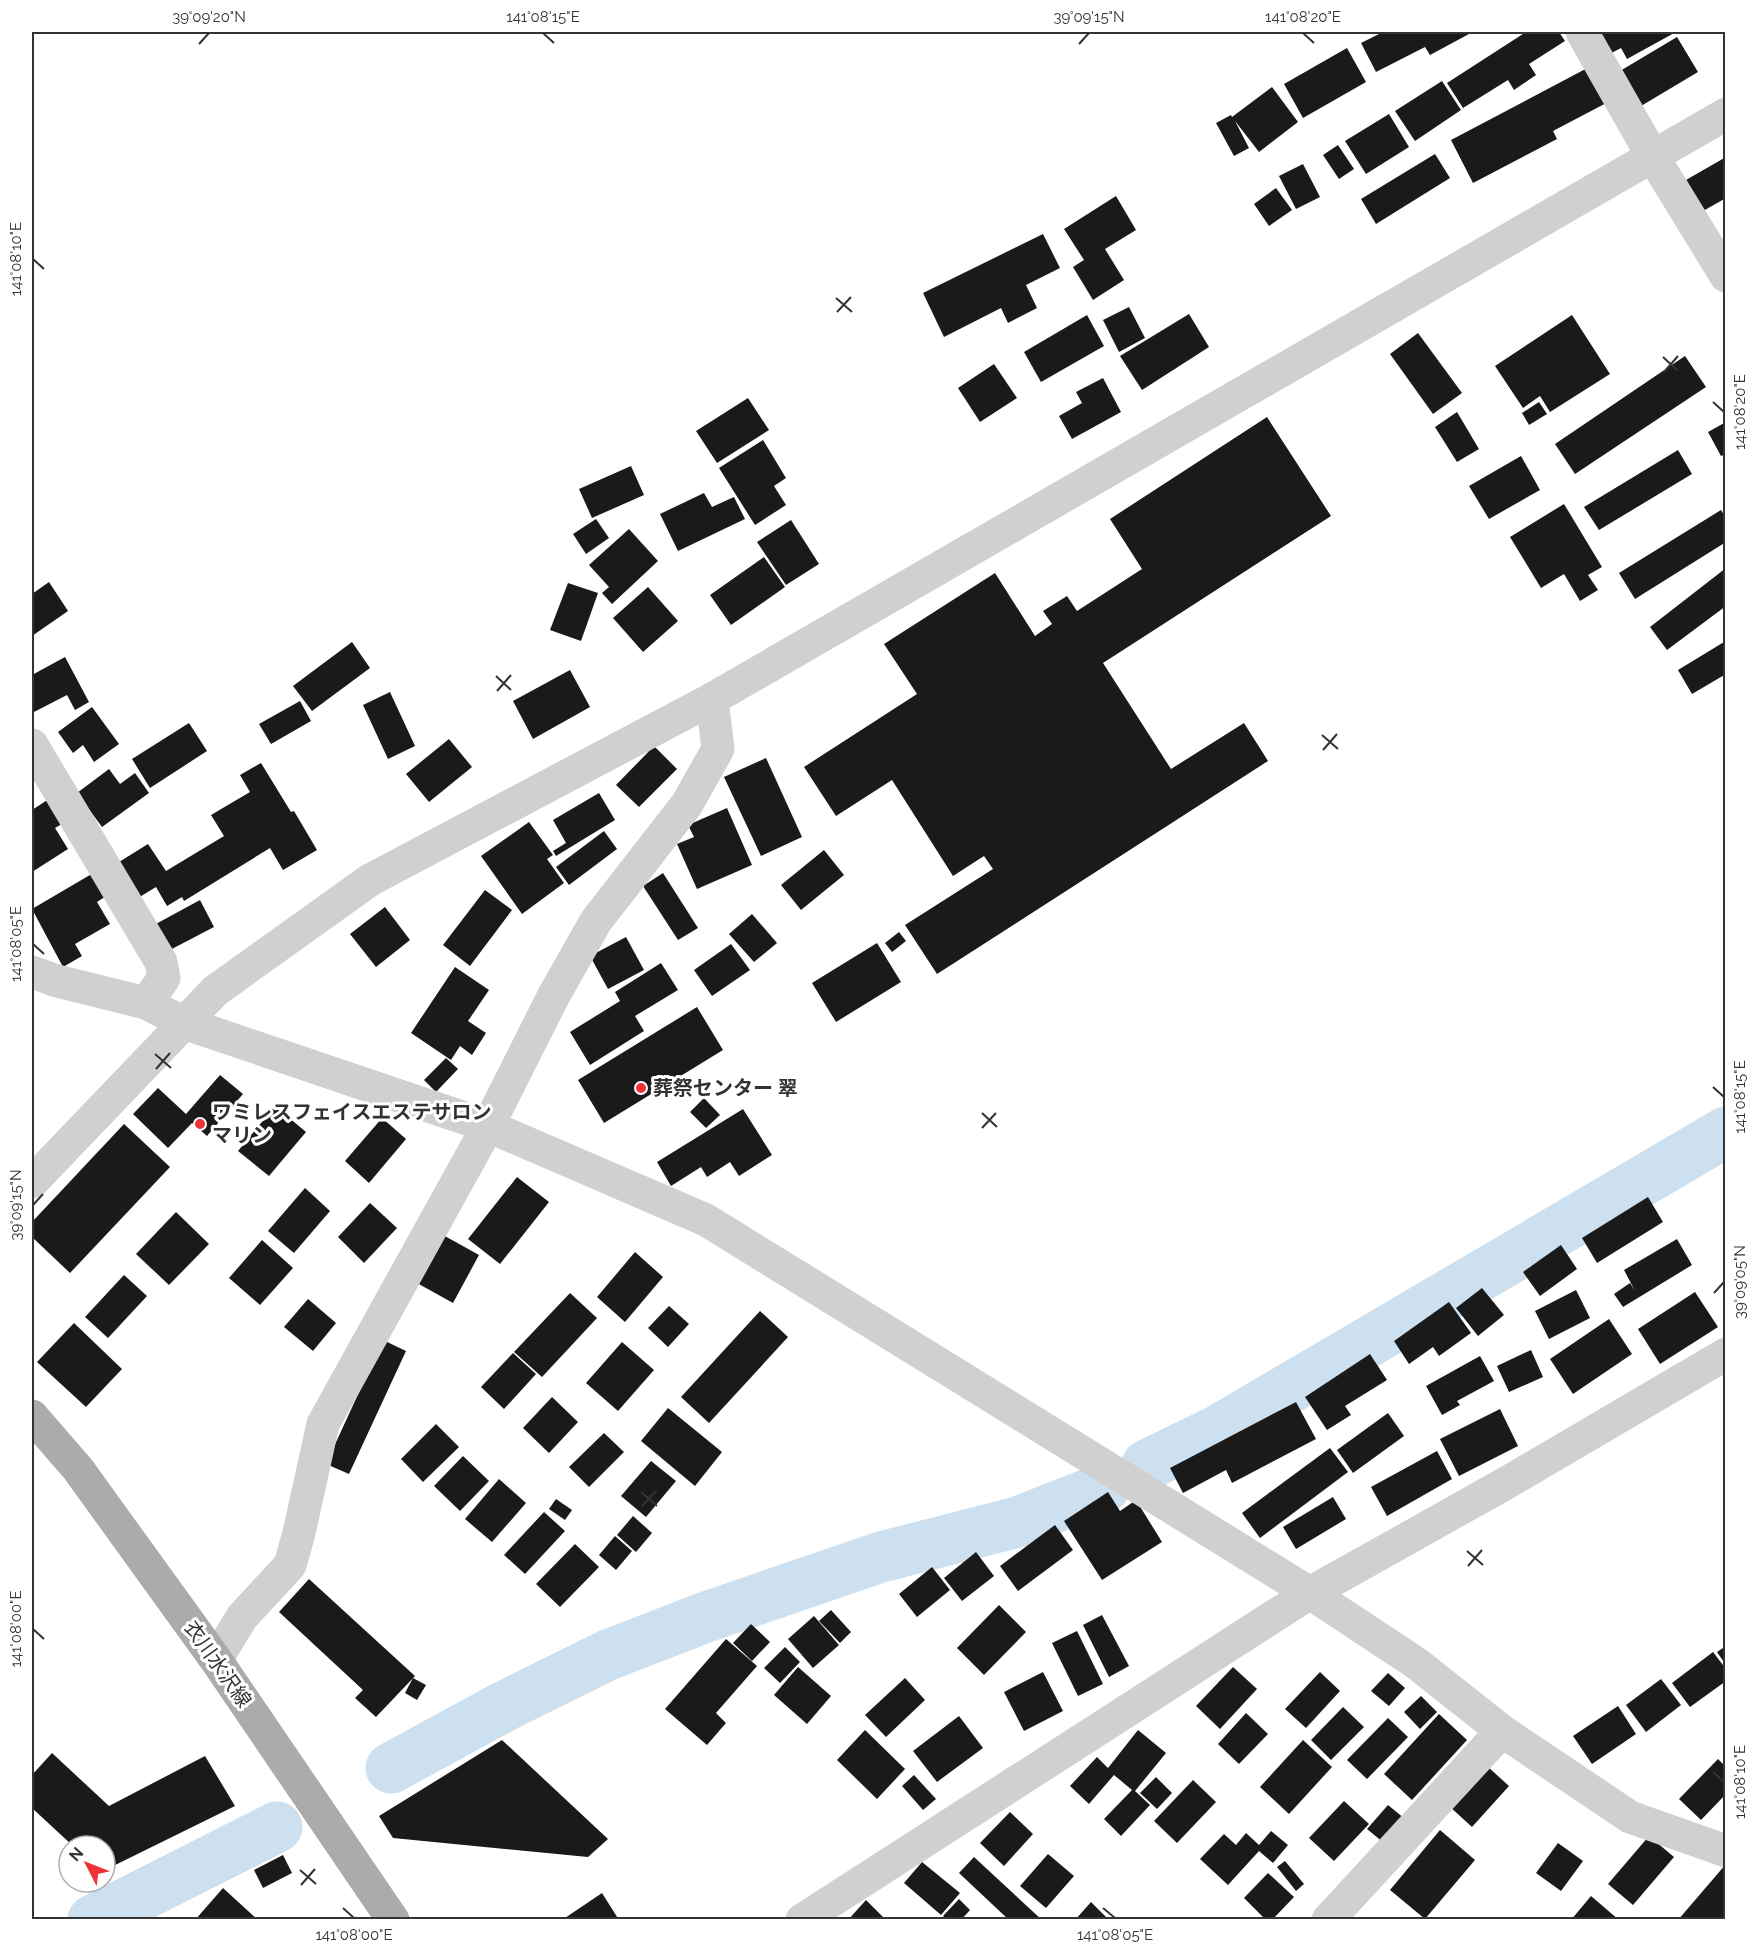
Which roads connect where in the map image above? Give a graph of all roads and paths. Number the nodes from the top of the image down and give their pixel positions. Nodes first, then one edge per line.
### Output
1 (1582, 32) edge
2 (1725, 114) edge
3 (1653, 157) junction
4 (1725, 276) edge
5 (712, 699) junction
6 (32, 745) edge
7 (32, 972) edge
8 (146, 1003) junction
9 (184, 1023) junction
10 (488, 1126) junction
11 (32, 1182) edge
12 (1725, 1354) edge
13 (32, 1416) edge
14 (1310, 1593) junction
15 (216, 1660) junction
16 (1502, 1731) junction
17 (1725, 1851) edge
18 (393, 1920) edge
19 (802, 1920) edge
20 (1328, 1920) edge

1 - 3 street
2 - 3 street
3 - 4 street
3 - 5 street
5 - 9 street
5 - 10 street
6 - 8 street
7 - 8 street
8 - 9 street
9 - 10 street
9 - 11 street
10 - 14 street
10 - 15 street
12 - 14 street
13 - 15 main road, 衣川水沢線
14 - 16 street
14 - 19 street
15 - 18 main road, 衣川水沢線
16 - 17 street
16 - 20 street

